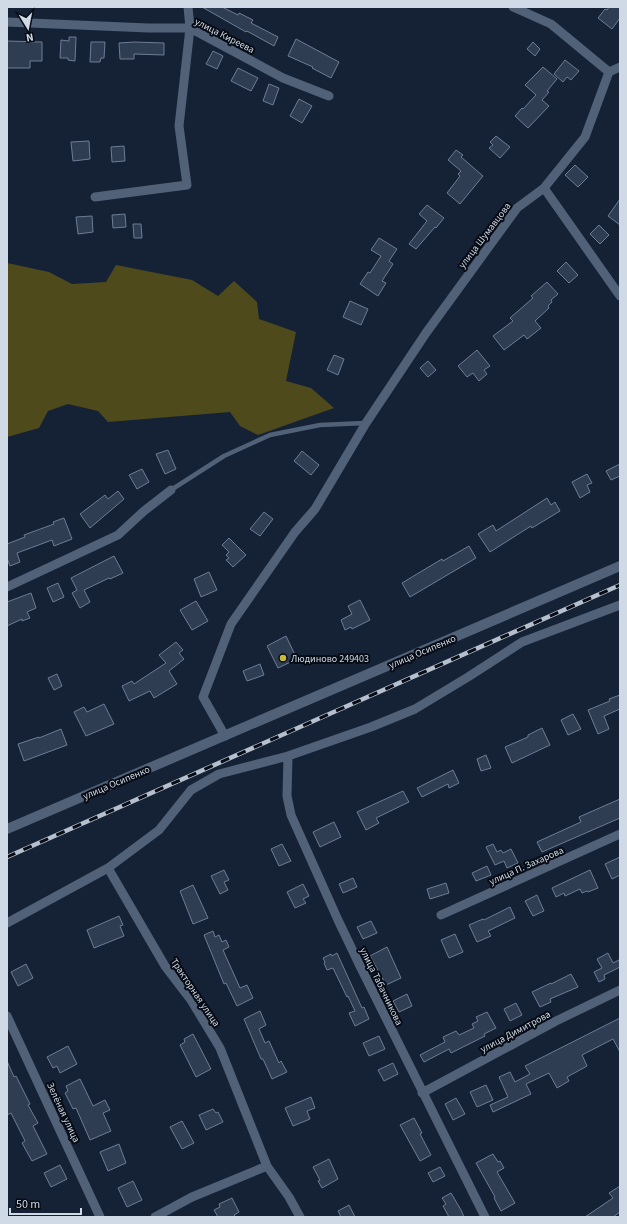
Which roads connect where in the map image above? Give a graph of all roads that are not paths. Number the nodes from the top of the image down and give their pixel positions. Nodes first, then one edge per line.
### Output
1 (188, 7) edge
2 (513, 7) edge
3 (7, 22) edge
4 (190, 28) junction
5 (620, 67) edge
6 (609, 72) junction
7 (329, 96) dead end
8 (544, 188) junction
9 (95, 197) dead end
10 (620, 296) edge
11 (366, 423) junction
12 (171, 490) joint
13 (620, 566) edge
14 (7, 587) edge
15 (620, 605) edge
16 (225, 736) junction
17 (288, 756) junction
18 (7, 829) edge
19 (620, 834) edge
20 (108, 868) junction
21 (441, 915) dead end
22 (7, 923) edge
23 (620, 990) edge
24 (7, 1016) edge
25 (422, 1093) junction
26 (267, 1166) junction
27 (100, 1217) edge
28 (155, 1217) edge
29 (300, 1217) edge
30 (485, 1217) edge

1 - 4 street
2 - 6 street
3 - 4 street, улица Киреева
4 - 7 street, улица Киреева
4 - 9 street
5 - 6 street
6 - 8 street, улица Шумавцова
8 - 10 street
8 - 11 street, улица Шумавцова
11 - 12 lane
11 - 16 street
12 - 14 street
13 - 16 street, улица Осипенко
15 - 17 street
16 - 18 street, улица Осипенко
17 - 20 street
17 - 25 street, улица Табачникова
19 - 21 street, улица П. Захарова
20 - 22 street
20 - 26 street, Тракторная улица
23 - 25 street, улица Димитрова
24 - 27 street, Зелёная улица
25 - 30 street, улица Табачникова
26 - 28 street
26 - 29 street, Тракторная улица

